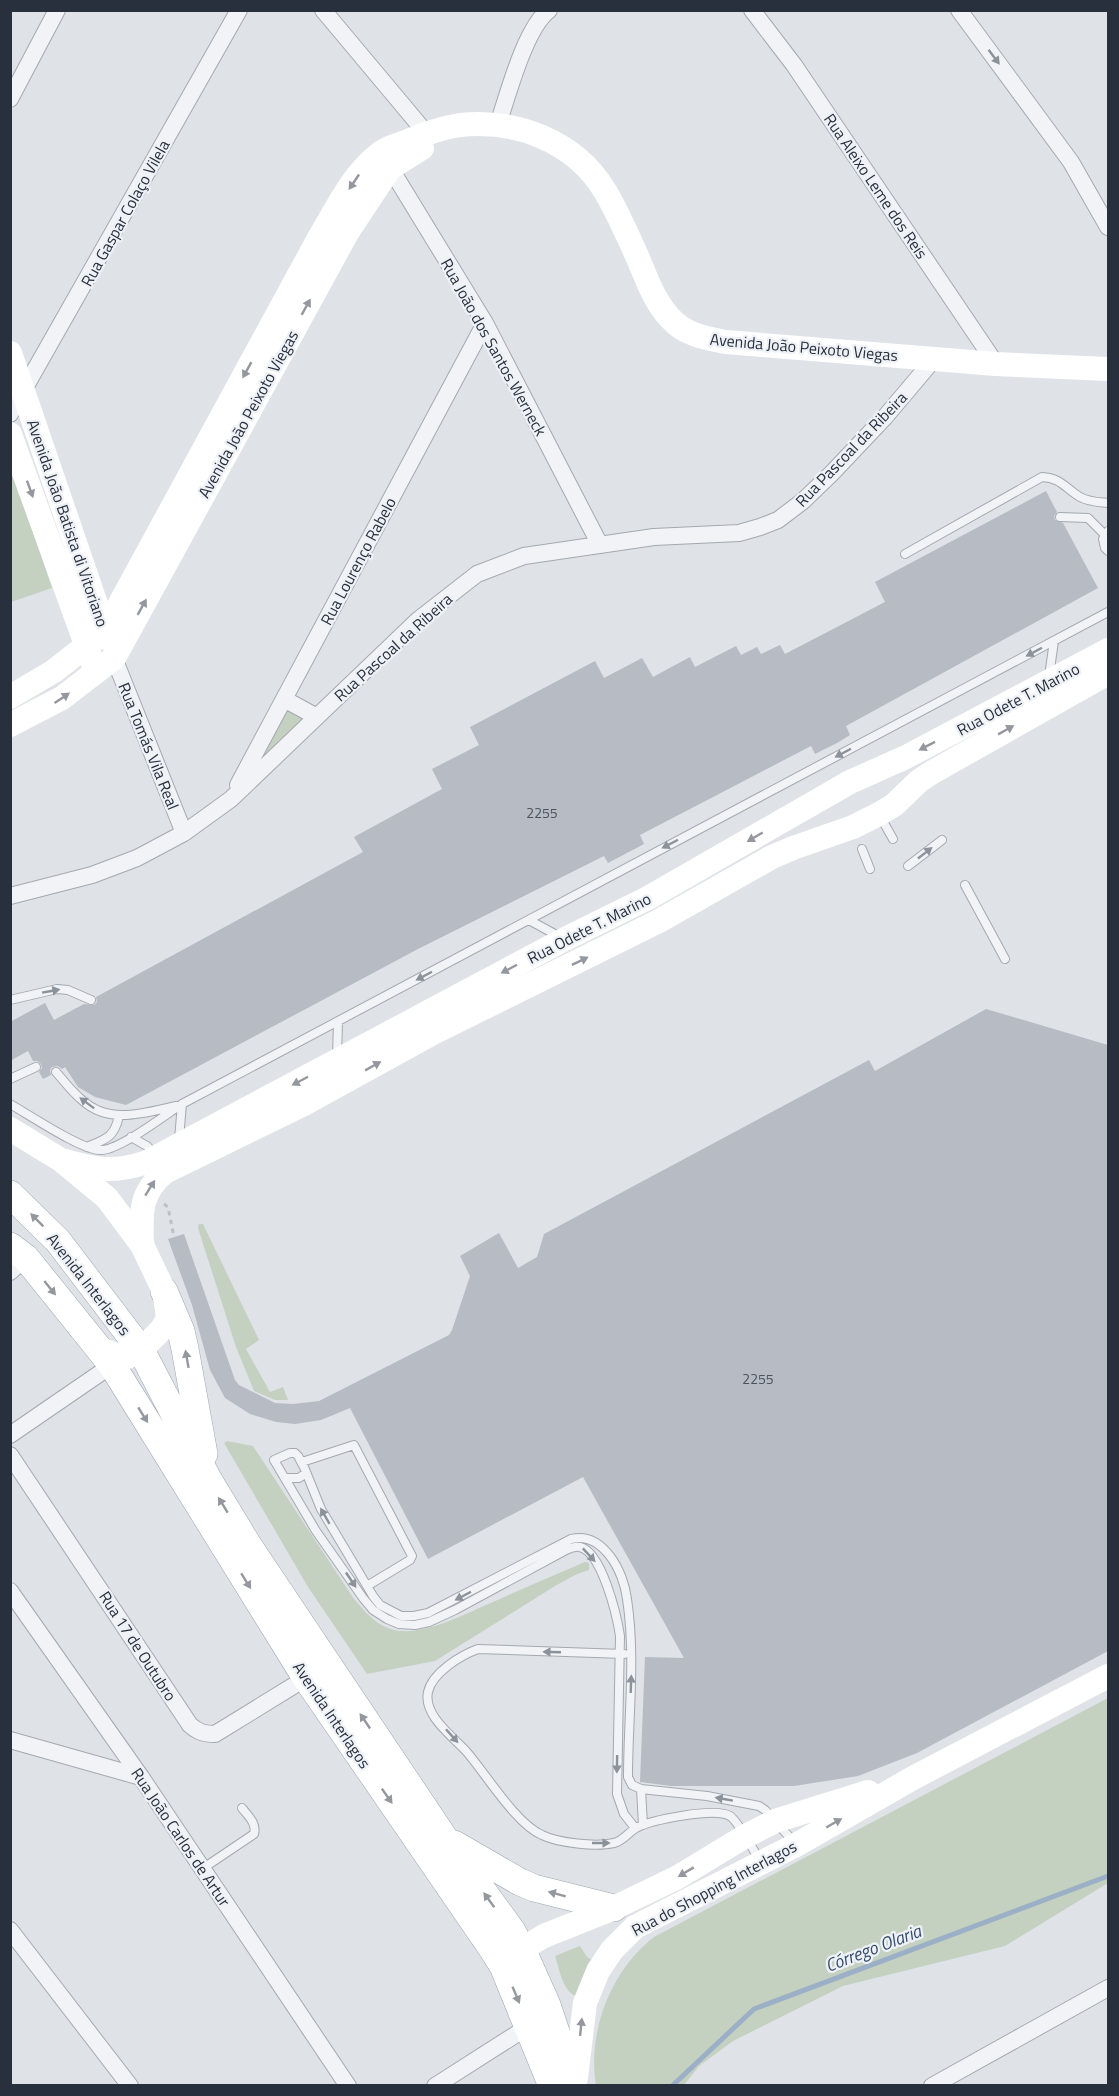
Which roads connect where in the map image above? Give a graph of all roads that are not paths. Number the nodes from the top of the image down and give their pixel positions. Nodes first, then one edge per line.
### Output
1 (57, 10) edge
2 (239, 10) edge
3 (323, 10) edge
4 (752, 10) edge
5 (959, 10) edge
6 (541, 13) edge
7 (10, 99) edge
8 (498, 124) junction
9 (426, 133) junction
10 (385, 160) junction
11 (1108, 227) edge
12 (485, 323) junction
13 (10, 353) edge
14 (934, 359) junction
15 (996, 364) junction
16 (1108, 369) edge
17 (23, 394) junction
18 (10, 414) edge
19 (10, 434) edge
20 (1108, 503) edge
21 (1060, 517) dead end
22 (1107, 533) edge
23 (600, 545) junction
24 (1108, 551) edge
25 (905, 554) dead end
26 (1108, 612) edge
27 (96, 638) junction
28 (1054, 641) junction
29 (1108, 650) edge
30 (105, 665) junction
31 (1108, 673) edge
32 (1048, 683) junction
33 (10, 697) edge
34 (284, 699) junction
35 (317, 717) junction
36 (10, 725) edge
37 (848, 784) junction
38 (231, 799) junction
39 (806, 808) junction
40 (879, 814) junction
41 (184, 833) junction
42 (824, 838) junction
43 (857, 838) junction
44 (893, 839) dead end
45 (942, 840) dead end
46 (908, 866) dead end
47 (870, 869) dead end
48 (965, 885) dead end
49 (10, 896) edge
50 (529, 920) junction
51 (565, 939) junction
52 (1005, 959) dead end
53 (10, 1000) edge
54 (91, 1000) dead end
55 (338, 1022) junction
56 (337, 1061) junction
57 (36, 1067) dead end
58 (56, 1072) dead end
59 (10, 1079) edge
60 (10, 1104) edge
61 (182, 1104) junction
62 (119, 1116) junction
63 (10, 1129) edge
64 (131, 1137) junction
65 (87, 1147) junction
66 (168, 1151) junction
67 (61, 1160) junction
68 (10, 1194) edge
69 (142, 1245) junction
70 (16, 1259) edge
71 (164, 1291) junction
72 (141, 1350) junction
73 (106, 1357) junction
74 (10, 1435) edge
75 (10, 1455) edge
76 (302, 1462) junction
77 (306, 1473) junction
78 (285, 1478) junction
79 (208, 1479) junction
80 (571, 1539) junction
81 (568, 1549) junction
82 (367, 1587) junction
83 (10, 1591) edge
84 (620, 1654) junction
85 (632, 1655) junction
86 (1108, 1676) edge
87 (306, 1678) junction
88 (10, 1740) edge
89 (141, 1778) junction
90 (913, 1778) junction
91 (640, 1789) junction
92 (242, 1808) dead end
93 (775, 1821) junction
94 (639, 1826) junction
95 (744, 1837) junction
96 (445, 1839) junction
97 (796, 1845) junction
98 (760, 1861) junction
99 (202, 1869) junction
100 (614, 1908) junction
101 (10, 1930) edge
102 (513, 1958) junction
103 (1108, 1988) edge
104 (529, 2026) junction
105 (130, 2085) edge
106 (348, 2085) edge
107 (435, 2085) edge
108 (552, 2085) edge
109 (574, 2085) edge
110 (932, 2085) edge

1 - 7 street
2 - 17 street, Rua Gaspar Colaço Vilela
3 - 9 street
4 - 15 street, Rua Aleixo Leme dos Reis
5 -> 11 street
6 - 8 street
8 - 9 street, Avenida João Peixoto Viegas
8 - 10 street, Avenida João Peixoto Viegas
8 - 14 street, Avenida João Peixoto Viegas
9 - 10 street, Avenida João Peixoto Viegas
10 - 12 street, Rua João dos Santos Werneck
10 -> 27 street, Avenida João Peixoto Viegas
30 -> 10 street, Avenida João Peixoto Viegas
12 - 23 street, Rua João dos Santos Werneck
12 - 34 street, Rua Lourenço Rabelo
13 - 17 street, Avenida João Batista di Vitoriano
14 - 15 street, Avenida João Peixoto Viegas
14 - 23 street, Rua Pascoal da Ribeira
15 - 16 street, Avenida João Peixoto Viegas
17 - 18 street, Rua Gaspar Colaço Vilela
17 - 27 street, Avenida João Batista di Vitoriano
19 -> 27 street, Avenida João Batista di Vitoriano
20 - 25 lane
21 - 22 lane
22 - 24 lane
23 - 35 street, Rua Pascoal da Ribeira
26 - 28 lane
27 - 30 street, Avenida João Batista di Vitoriano
27 - 33 street, Avenida João Peixoto Viegas
28 - 32 lane
28 -> 50 lane
29 - 32 street, Rua Odete T. Marino
36 -> 30 street, Avenida João Peixoto Viegas
30 - 41 street, Rua Tomás Vila Real
40 -> 31 street, Rua Odete T. Marino
32 -> 37 street, Rua Odete T. Marino
34 - 35 street
34 - 38 street, Rua Lourenço Rabelo
35 - 38 street, Rua Pascoal da Ribeira
37 - 39 street, Rua Odete T. Marino
37 - 40 street
37 - 43 street
38 - 41 street, Rua Pascoal da Ribeira
39 - 42 street
39 -> 51 street, Rua Odete T. Marino
40 - 43 street, Rua Odete T. Marino
40 - 44 lane
41 - 49 street, Rua Pascoal da Ribeira
42 - 43 street, Rua Odete T. Marino
69 -> 42 street, Rua Odete T. Marino
43 - 47 lane
46 -> 45 lane
48 - 52 lane
50 - 51 lane
50 -> 55 lane
51 -> 56 street, Rua Odete T. Marino
53 -> 54 lane
55 - 56 lane
55 - 61 lane
56 -> 66 street, Rua Odete T. Marino
57 - 59 lane
62 -> 58 lane
60 - 65 lane
61 - 62 lane
61 - 64 lane
61 - 66 lane
62 - 65 lane
63 - 67 street, Avenida Interlagos
64 - 65 lane
64 - 66 lane
66 - 67 street, Rua Odete T. Marino
67 - 69 street, Avenida Interlagos
72 -> 68 main road, Avenida Interlagos
69 - 71 street, Avenida Interlagos
70 -> 73 main road, Avenida Interlagos
71 - 72 street, Avenida Interlagos
79 -> 71 main road
72 - 73 street, Avenida Interlagos
72 - 79 main road, Avenida Interlagos
73 - 74 street
73 -> 87 main road, Avenida Interlagos
75 - 87 street, Rua 17 de Outubro
76 - 77 lane
76 - 78 lane
76 - 82 lane
77 - 78 lane
82 -> 77 lane
78 -> 81 lane
96 -> 79 main road, Avenida Interlagos
80 - 81 lane
80 -> 82 lane
80 - 85 lane
81 -> 84 lane
83 - 89 street, Rua João Carlos de Artur
84 - 85 lane
84 -> 94 lane
84 -> 94 lane
91 -> 85 lane
86 - 90 street, Rua do Shopping Interlagos
87 -> 102 main road, Avenida Interlagos
88 - 89 street
89 - 99 street, Rua João Carlos de Artur
90 - 93 street, Rua do Shopping Interlagos
97 -> 90 street, Rua do Shopping Interlagos
93 -> 91 lane
91 - 94 lane
92 - 99 lane
93 - 95 street, Rua do Shopping Interlagos
93 - 97 lane
94 - 95 lane
95 - 98 lane
95 -> 100 street, Rua do Shopping Interlagos
100 -> 96 main road
102 -> 96 main road, Avenida Interlagos
97 - 98 street, Rua do Shopping Interlagos
109 -> 98 street, Rua do Shopping Interlagos
99 - 106 street, Rua João Carlos de Artur
100 - 102 street, Rua do Shopping Interlagos
101 - 105 street
102 -> 104 main road, Avenida Interlagos
102 - 109 main road, Avenida Interlagos
103 - 110 street
104 - 107 street
104 - 108 main road, Avenida Interlagos

